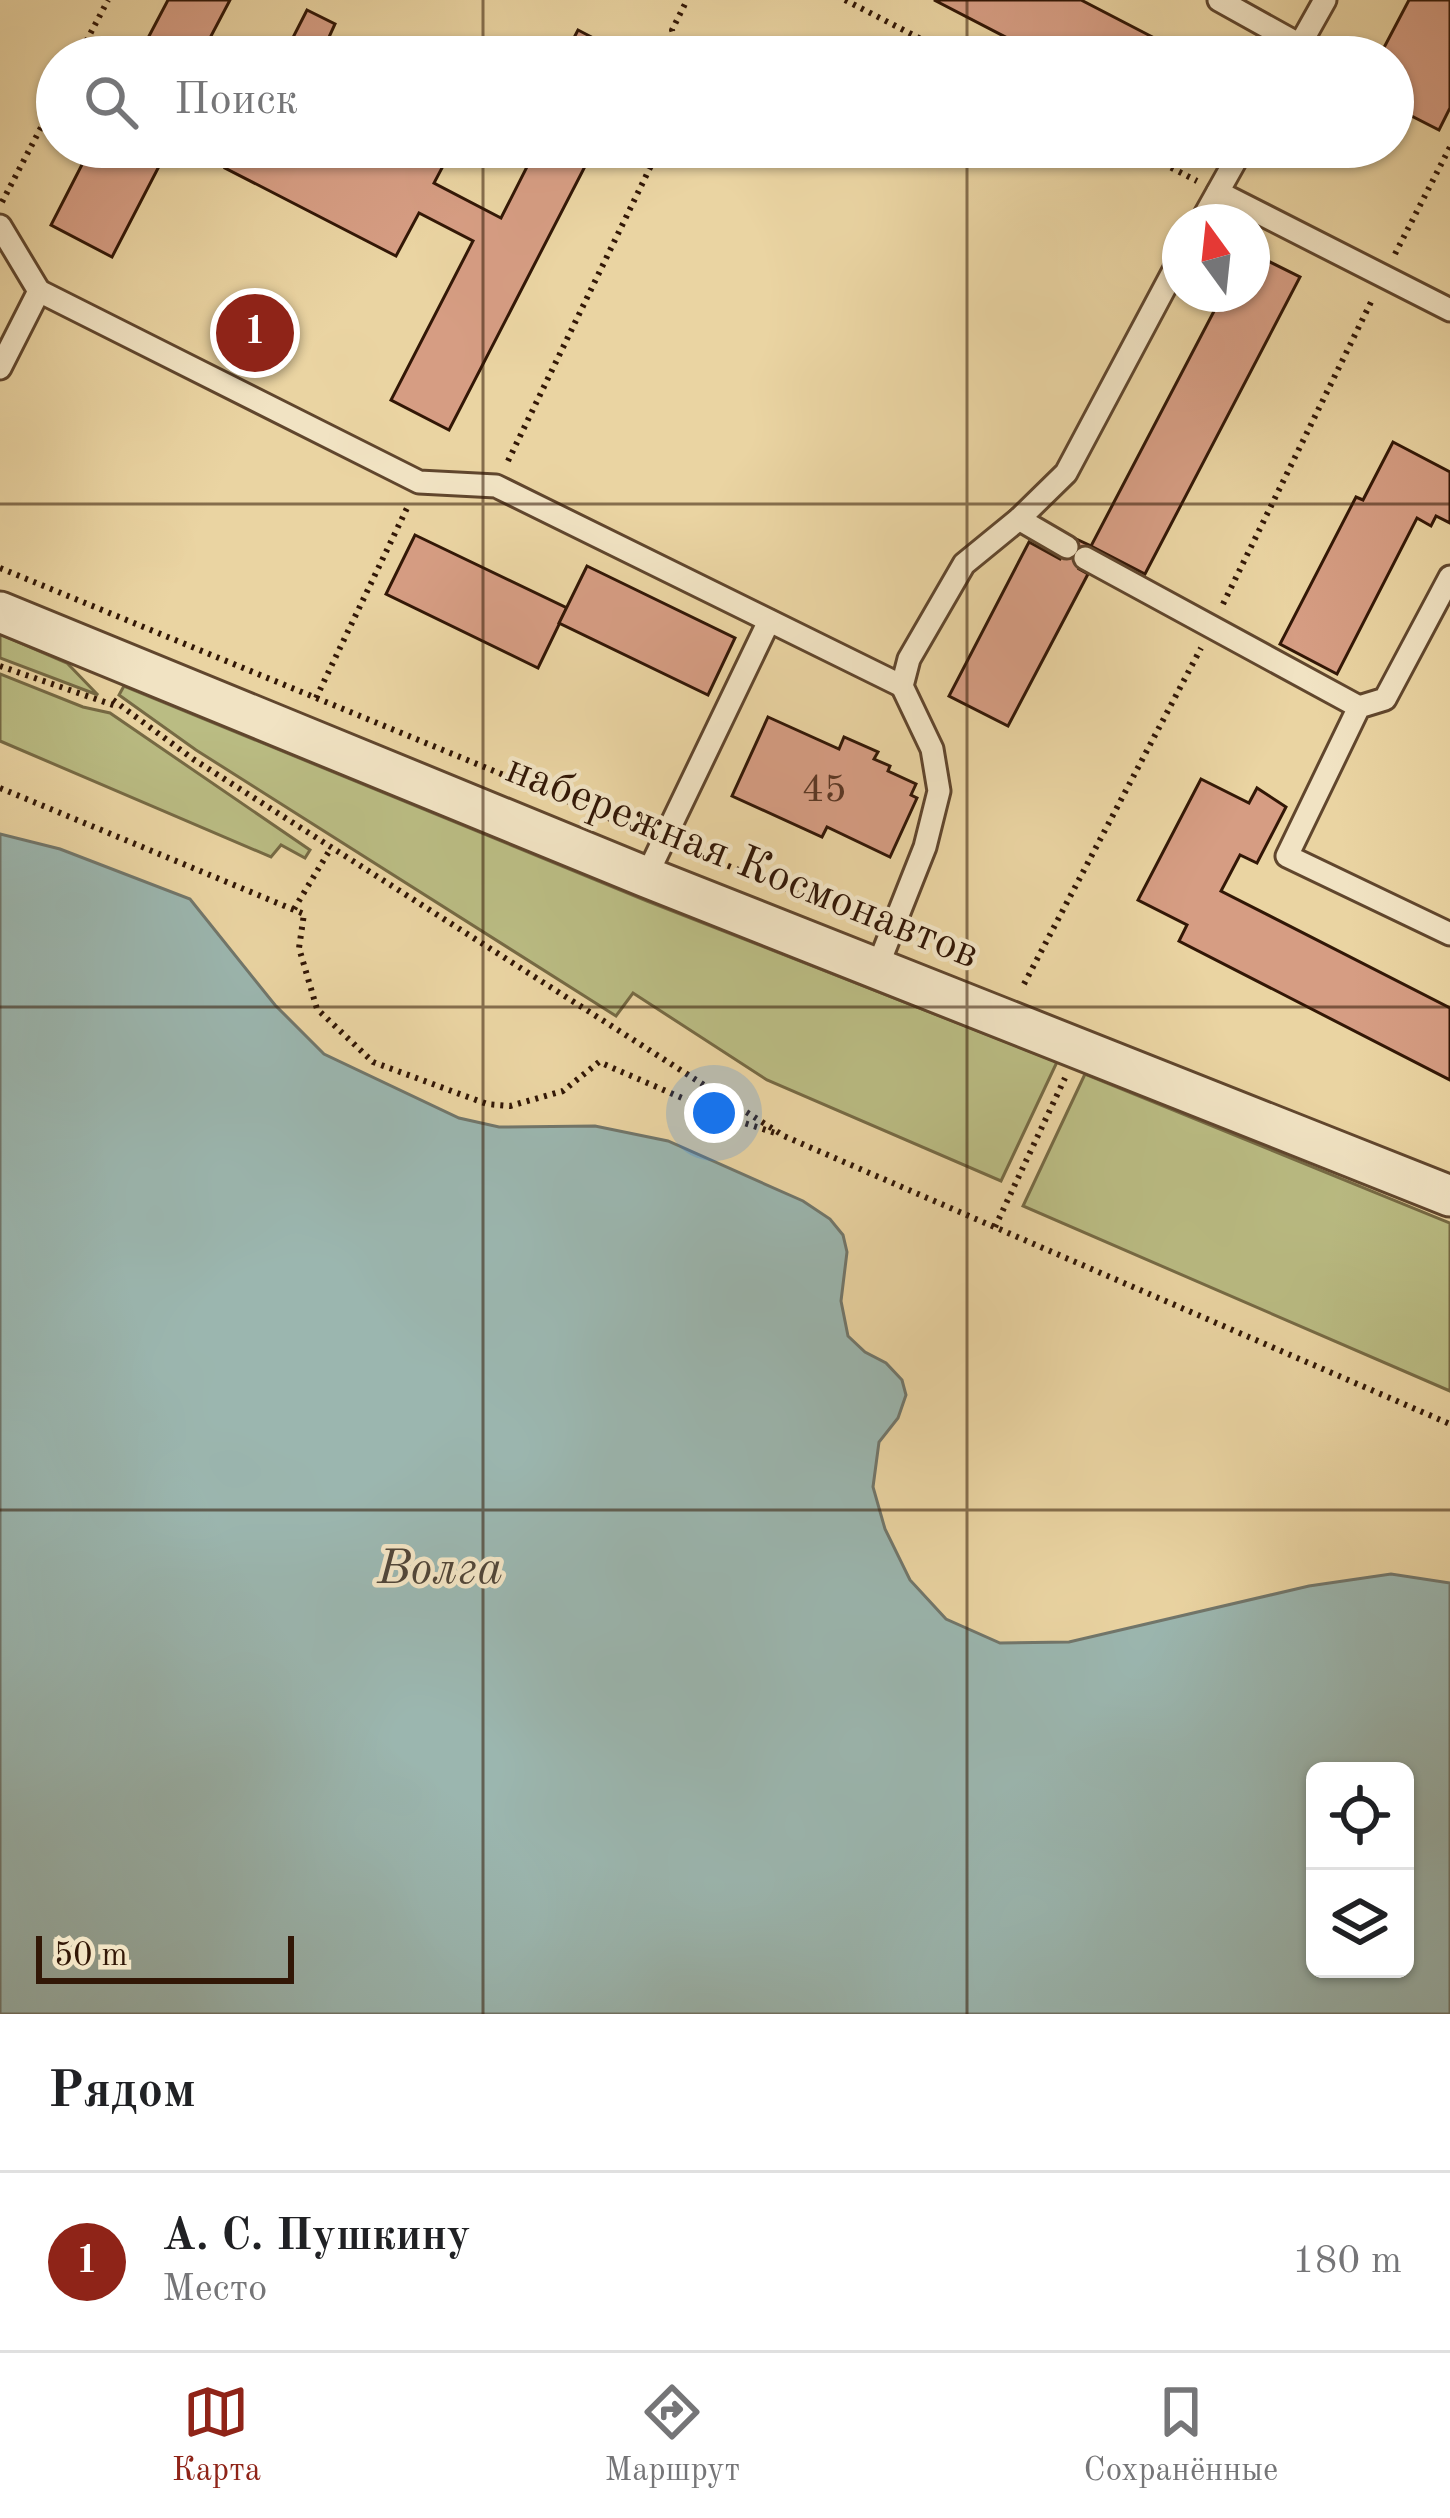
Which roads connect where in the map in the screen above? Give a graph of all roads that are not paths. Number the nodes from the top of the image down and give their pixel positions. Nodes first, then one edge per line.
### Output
1 (1219, 0) edge
2 (1325, 0) edge
3 (1273, 36) edge
4 (1305, 36) edge
5 (1231, 168) edge
6 (1218, 192) junction
7 (1211, 204) edge
8 (0, 226) edge
9 (39, 291) junction
10 (1162, 294) edge
11 (1450, 310) edge
12 (0, 368) edge
13 (1019, 519) junction
14 (1450, 578) edge
15 (0, 613) edge
16 (769, 621) junction
17 (902, 686) junction
18 (1359, 707) junction
19 (646, 877) junction
20 (1450, 934) edge
21 (877, 968) junction
22 (1450, 1196) edge

1 - 3 lane
2 - 4 lane
5 - 6 lane
6 - 7 lane
6 - 11 lane
8 - 9 lane
9 - 12 lane
9 - 16 lane
10 - 13 lane
13 - 17 lane
13 - 18 lane
14 - 18 lane
15 - 19 street, набережная Космонавтов
16 - 17 lane
16 - 19 lane
17 - 21 lane
18 - 20 lane
19 - 21 street, набережная Космонавтов
21 - 22 street, набережная Космонавтов

